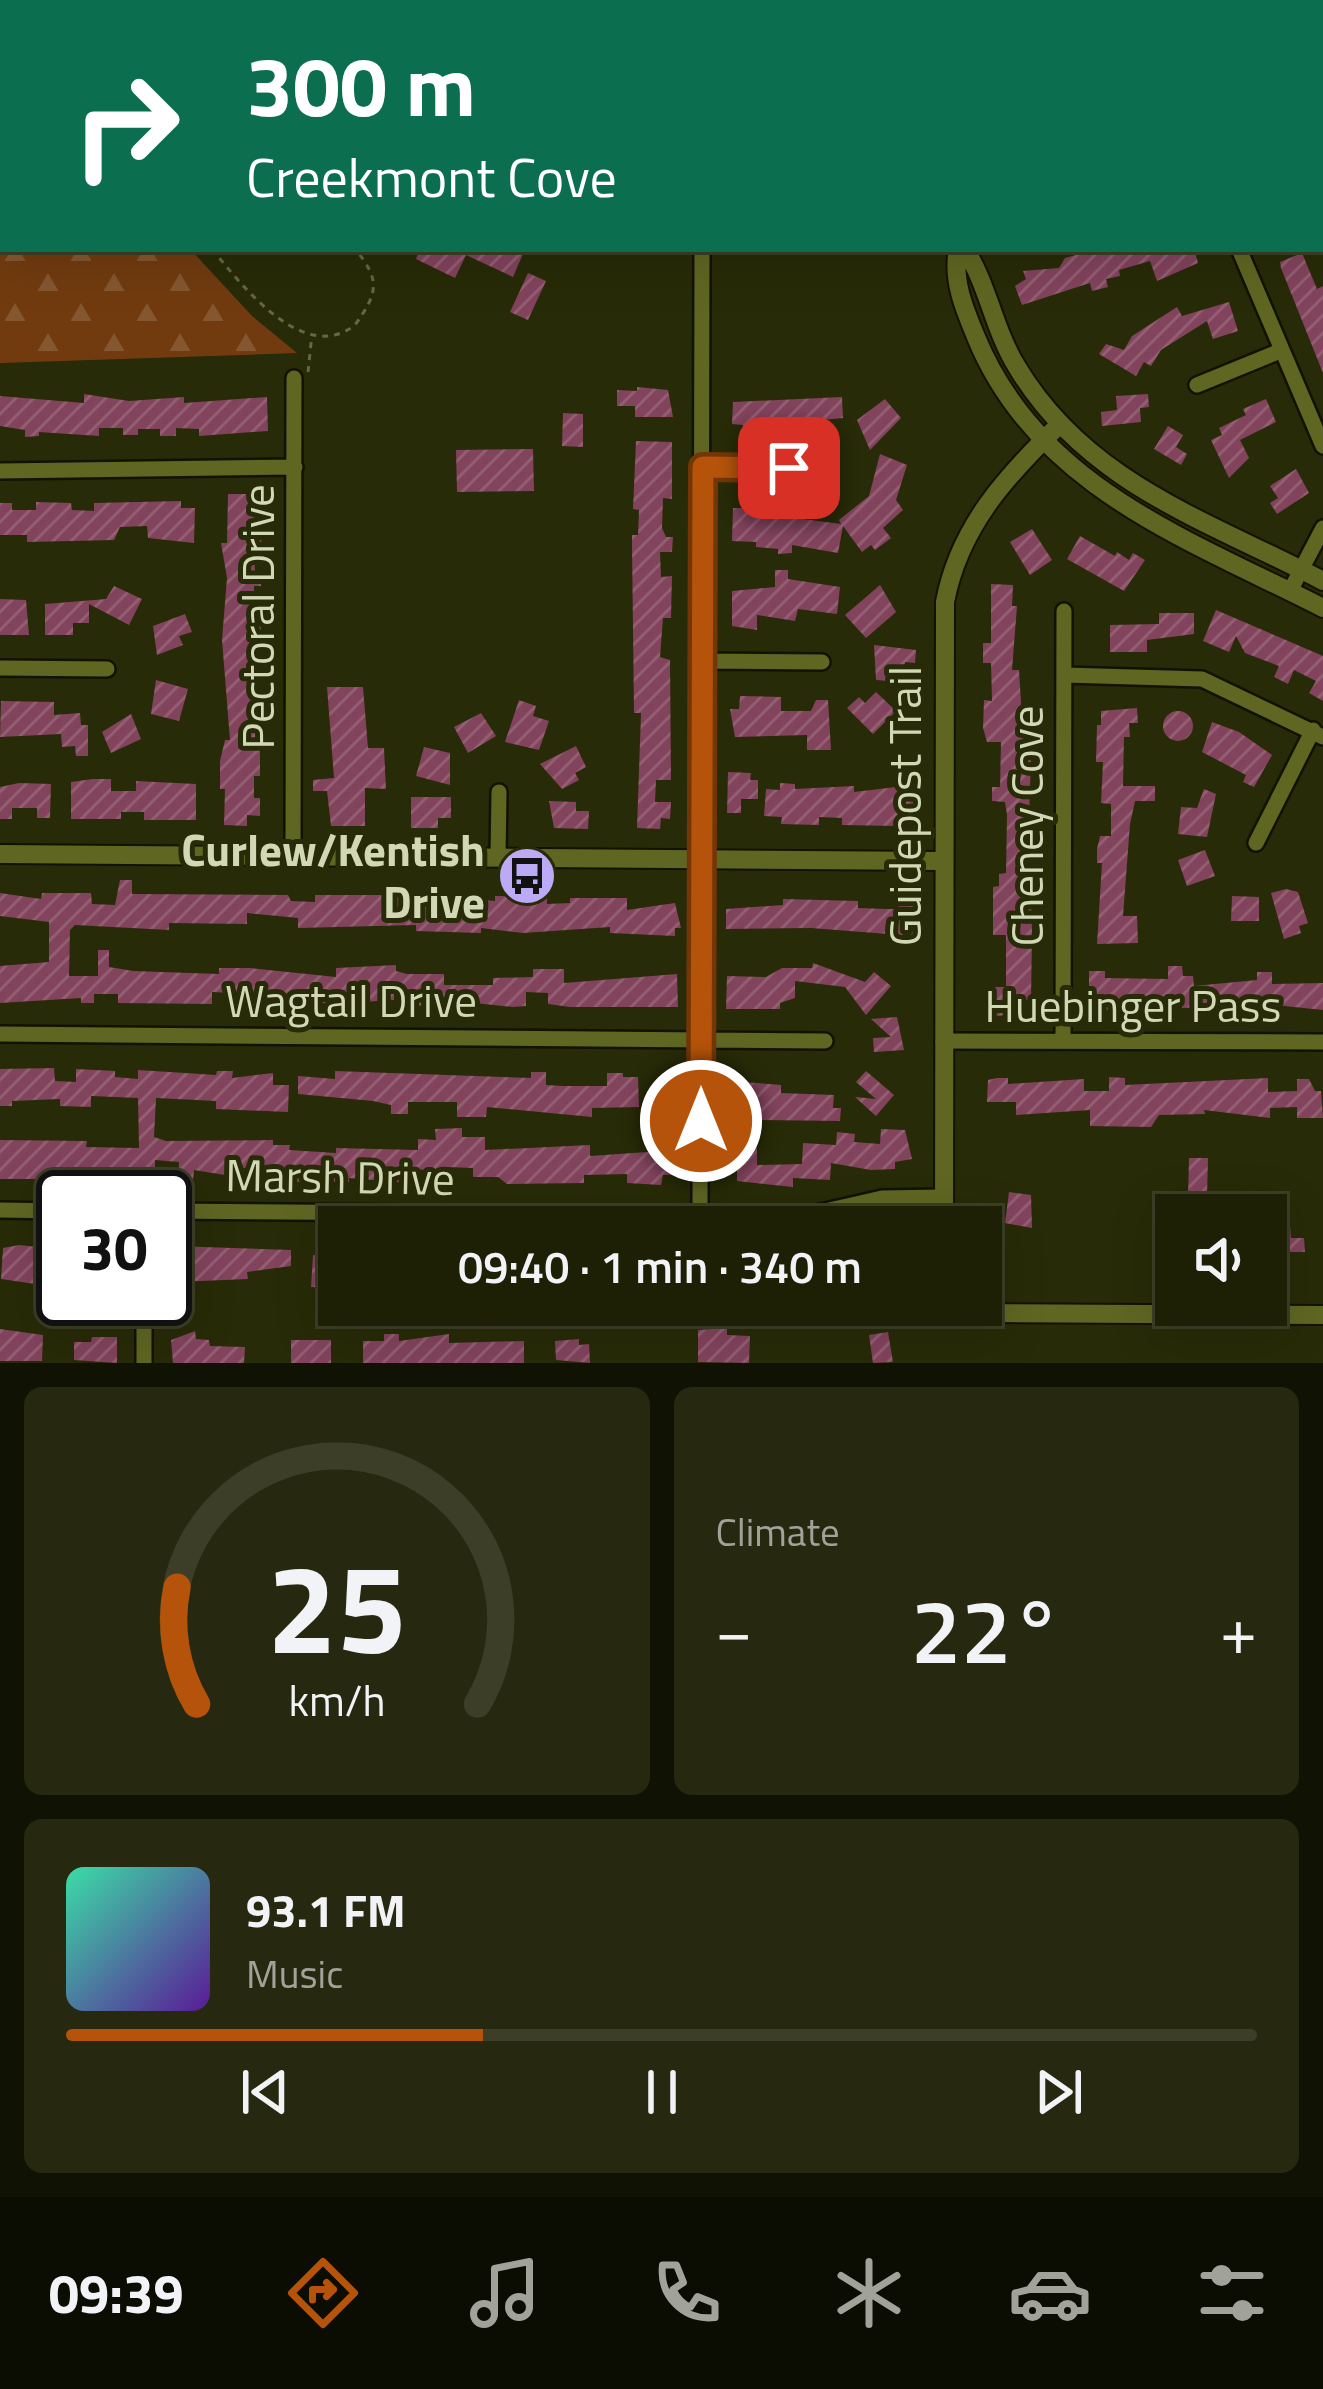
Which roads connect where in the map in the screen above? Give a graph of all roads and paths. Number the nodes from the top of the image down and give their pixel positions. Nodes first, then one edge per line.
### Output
1 (215, 252) edge
2 (357, 252) edge
3 (702, 252) edge
4 (961, 252) edge
5 (963, 252) edge
6 (1240, 252) edge
7 (312, 332) junction
8 (1280, 351) junction
9 (294, 378) joint
10 (1197, 385) dead end
11 (1059, 424) junction
12 (1042, 441) junction
13 (1323, 446) edge
14 (295, 467) junction
15 (703, 467) junction
16 (824, 469) dead end
17 (0, 471) edge
18 (1323, 529) edge
19 (1300, 569) junction
20 (1323, 581) edge
21 (1290, 591) junction
22 (1323, 608) edge
23 (1064, 610) dead end
24 (703, 661) junction
25 (822, 662) dead end
26 (0, 668) edge
27 (106, 669) dead end
28 (1064, 675) junction
29 (1318, 734) edge
30 (499, 792) dead end
31 (1256, 844) dead end
32 (0, 854) edge
33 (293, 856) junction
34 (498, 857) junction
35 (702, 859) junction
36 (941, 861) junction
37 (0, 1034) edge
38 (701, 1039) junction
39 (825, 1041) dead end
40 (944, 1041) junction
41 (1063, 1041) junction
42 (1323, 1042) edge
43 (943, 1197) junction
44 (700, 1206) edge
45 (847, 1206) edge
46 (943, 1206) edge
47 (0, 1210) edge
48 (36, 1210) edge
49 (192, 1211) edge
50 (318, 1212) edge
51 (1002, 1313) edge
52 (1323, 1315) edge
53 (144, 1326) edge
54 (144, 1363) edge

1 - 7 path
2 - 7 path
3 - 15 street
4 - 12 street
5 - 11 street
6 - 8 street
7 - 9 path
8 - 10 street
8 - 13 street
9 - 14 street, Pectoral Drive
11 - 12 street, Guidepost Trail
11 - 19 street
12 - 21 street
12 - 36 street, Guidepost Trail
14 - 17 street
14 - 33 street, Pectoral Drive
15 - 16 street
15 - 24 street
18 - 19 street
19 - 20 street
19 - 21 street
21 - 22 street
23 - 28 street, Cheney Cove
24 - 25 street
24 - 35 street
26 - 27 street
28 - 29 street
28 - 41 street, Cheney Cove
29 - 31 street
30 - 34 street
32 - 33 street
33 - 34 street
34 - 35 street
35 - 36 street
35 - 38 street
36 - 40 street, Guidepost Trail
37 - 38 street, Wagtail Drive
38 - 39 street, Wagtail Drive
38 - 44 street
40 - 41 street, Huebinger Pass
40 - 43 street, Guidepost Trail
41 - 42 street, Huebinger Pass
43 - 45 street, Marsh Drive
43 - 46 street, Guidepost Trail
47 - 48 street
49 - 50 street, Marsh Drive
51 - 52 street
53 - 54 street

